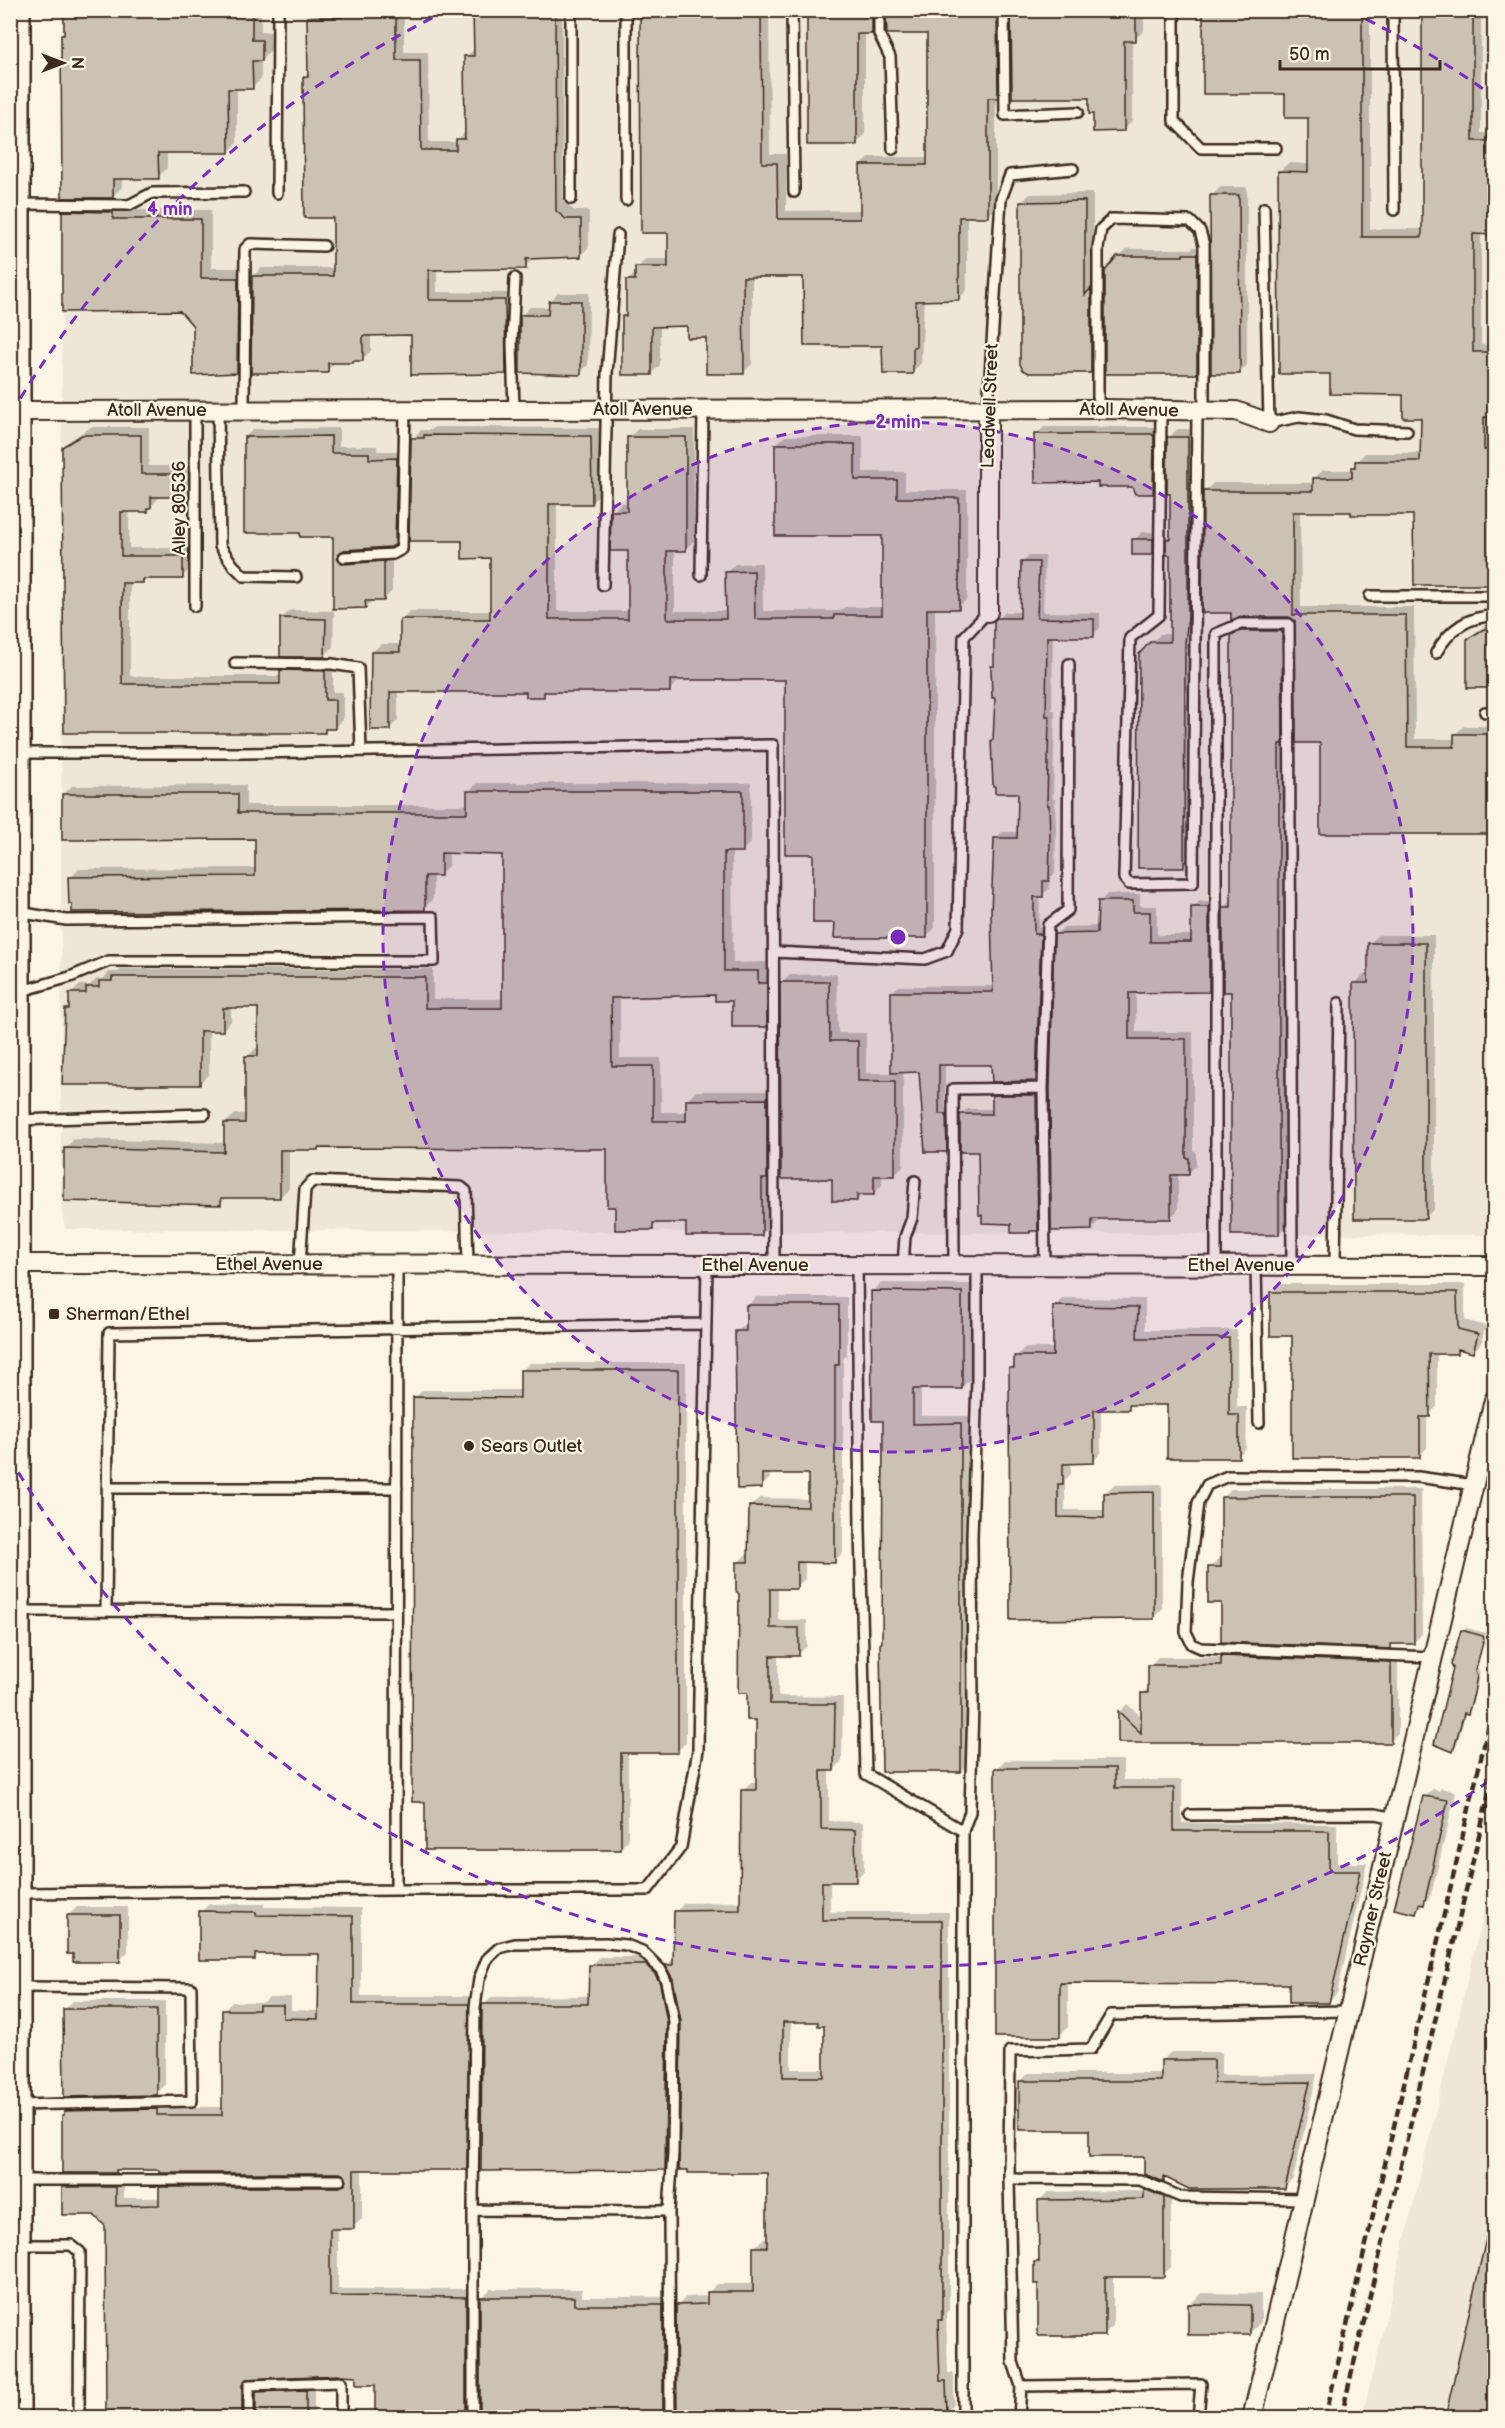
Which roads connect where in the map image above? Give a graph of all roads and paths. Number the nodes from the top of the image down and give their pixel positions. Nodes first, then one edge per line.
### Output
1 (15, 10) edge
2 (278, 10) edge
3 (571, 10) edge
4 (626, 10) edge
5 (792, 10) edge
6 (879, 10) edge
7 (1004, 10) edge
8 (1174, 10) edge
9 (1393, 10) edge
10 (13, 41) edge
11 (13, 99) edge
12 (1078, 112) dead end
13 (1276, 148) dead end
14 (893, 149) dead end
15 (1073, 169) dead end
16 (244, 192) dead end
17 (794, 192) dead end
18 (277, 193) dead end
19 (571, 199) dead end
20 (626, 200) dead end
21 (15, 204) junction
22 (1264, 208) dead end
23 (1394, 210) dead end
24 (618, 235) dead end
25 (324, 246) dead end
26 (515, 278) dead end
27 (988, 408) junction
28 (607, 409) junction
29 (703, 409) junction
30 (1098, 409) junction
31 (195, 410) junction
32 (218, 410) junction
33 (244, 410) junction
34 (405, 410) junction
35 (514, 410) junction
36 (1161, 410) junction
37 (1201, 410) junction
38 (15, 411) junction
39 (1269, 423) junction
40 (1407, 430) dead end
41 (344, 557) dead end
42 (701, 575) dead end
43 (296, 577) dead end
44 (603, 585) dead end
45 (1370, 596) dead end
46 (1494, 596) edge
47 (195, 606) dead end
48 (988, 612) joint
49 (1494, 616) edge
50 (1436, 653) dead end
51 (235, 663) dead end
52 (1069, 664) dead end
53 (362, 752) junction
54 (15, 753) junction
55 (15, 911) junction
56 (774, 952) junction
57 (15, 993) junction
58 (1339, 1003) dead end
59 (1043, 1088) junction
60 (206, 1114) dead end
61 (15, 1120) junction
62 (915, 1181) dead end
63 (15, 1264) junction
64 (300, 1265) junction
65 (398, 1265) junction
66 (468, 1265) junction
67 (707, 1265) junction
68 (774, 1265) junction
69 (857, 1265) junction
70 (903, 1265) junction
71 (954, 1265) junction
72 (977, 1265) junction
73 (1045, 1265) junction
74 (1216, 1265) junction
75 (1256, 1265) junction
76 (1292, 1265) junction
77 (1335, 1265) junction
78 (1494, 1266) edge
79 (706, 1324) junction
80 (398, 1330) junction
81 (1494, 1400) edge
82 (1259, 1423) dead end
83 (1474, 1485) junction
84 (108, 1488) junction
85 (397, 1488) junction
86 (13, 1490) edge
87 (15, 1611) junction
88 (106, 1611) junction
89 (396, 1612) junction
90 (1433, 1657) junction
91 (1190, 1815) dead end
92 (1395, 1818) junction
93 (963, 1831) junction
94 (396, 1890) junction
95 (14, 1899) edge
96 (15, 1988) junction
97 (1348, 2011) junction
98 (13, 2030) edge
99 (13, 2105) edge
100 (1009, 2179) junction
101 (15, 2180) junction
102 (340, 2180) dead end
103 (1304, 2199) junction
104 (13, 2210) edge
105 (473, 2210) junction
106 (669, 2211) junction
107 (15, 2246) junction
108 (13, 2375) edge
109 (1021, 2386) junction
110 (15, 2418) edge
111 (79, 2418) edge
112 (249, 2418) edge
113 (341, 2418) edge
114 (473, 2418) edge
115 (670, 2418) edge
116 (963, 2418) edge
117 (1019, 2418) edge
118 (1198, 2418) edge
119 (1251, 2418) edge

1 - 10 main road
2 - 18 lane
3 - 19 lane
4 - 20 lane
5 - 17 lane
6 - 14 lane
7 - 12 lane
8 - 13 lane
9 - 23 lane
10 - 11 main road
11 - 21 main road
15 - 27 lane, Leadwell Street
16 - 21 lane
21 - 38 main road
22 - 39 lane
24 - 28 lane
25 - 33 lane
26 - 35 lane
27 - 29 street, Atoll Avenue
27 - 30 street, Atoll Avenue
27 - 48 street, Leadwell Street
28 - 29 street, Atoll Avenue
28 - 35 street, Atoll Avenue
28 - 44 lane
29 - 42 lane
30 - 36 street, Atoll Avenue
30 - 37 lane
31 - 32 street, Atoll Avenue
31 - 38 street, Atoll Avenue
31 - 47 lane, Alley 80536
32 - 33 street, Atoll Avenue
32 - 43 lane
33 - 34 street, Atoll Avenue
34 - 35 street, Atoll Avenue
34 - 41 lane
36 - 37 street, Atoll Avenue
36 - 37 lane
37 - 39 street, Atoll Avenue
38 - 54 main road
39 - 40 lane
45 - 46 lane
48 - 56 lane
49 - 50 lane
51 - 53 lane
52 - 59 lane
53 - 54 lane
53 - 56 lane
54 - 55 main road
55 - 57 main road
55 - 57 lane
56 - 68 lane
57 - 61 main road
58 - 77 lane
59 - 71 lane
59 - 73 lane
60 - 61 lane
61 - 63 main road
62 - 70 lane
63 - 64 street, Ethel Avenue
63 - 86 main road
64 - 65 street, Ethel Avenue
64 - 66 lane
65 - 66 street, Ethel Avenue
65 - 80 lane
66 - 67 street, Ethel Avenue
67 - 68 street, Ethel Avenue
67 - 79 lane
68 - 69 street, Ethel Avenue
69 - 70 street, Ethel Avenue
69 - 93 lane
70 - 71 street, Ethel Avenue
71 - 72 street, Ethel Avenue
72 - 73 street, Ethel Avenue
72 - 93 lane
73 - 74 street, Ethel Avenue
74 - 75 street, Ethel Avenue
74 - 76 lane
75 - 76 street, Ethel Avenue
75 - 82 lane
76 - 77 street, Ethel Avenue
77 - 78 street, Ethel Avenue
79 - 80 lane
79 - 94 lane
80 - 84 lane
80 - 85 lane
81 - 83 street, Raymer Street
83 - 90 street, Raymer Street
83 - 90 lane
84 - 85 lane
84 - 88 lane
85 - 89 lane
86 - 87 main road
87 - 88 lane
87 - 95 main road
88 - 89 lane
89 - 94 lane
90 - 92 street, Raymer Street
91 - 92 lane
92 - 97 street, Raymer Street
93 - 116 lane
94 - 95 lane
95 - 96 main road
96 - 98 main road
96 - 99 lane
97 - 100 lane
97 - 103 street, Raymer Street
98 - 99 main road
99 - 101 main road
100 - 103 lane
100 - 109 lane
101 - 102 lane
101 - 104 main road
103 - 119 street, Raymer Street
104 - 107 main road
105 - 106 lane
105 - 106 lane
105 - 114 lane
106 - 115 lane
107 - 108 main road
107 - 111 lane
108 - 110 main road
109 - 117 lane
109 - 118 lane
112 - 113 lane

